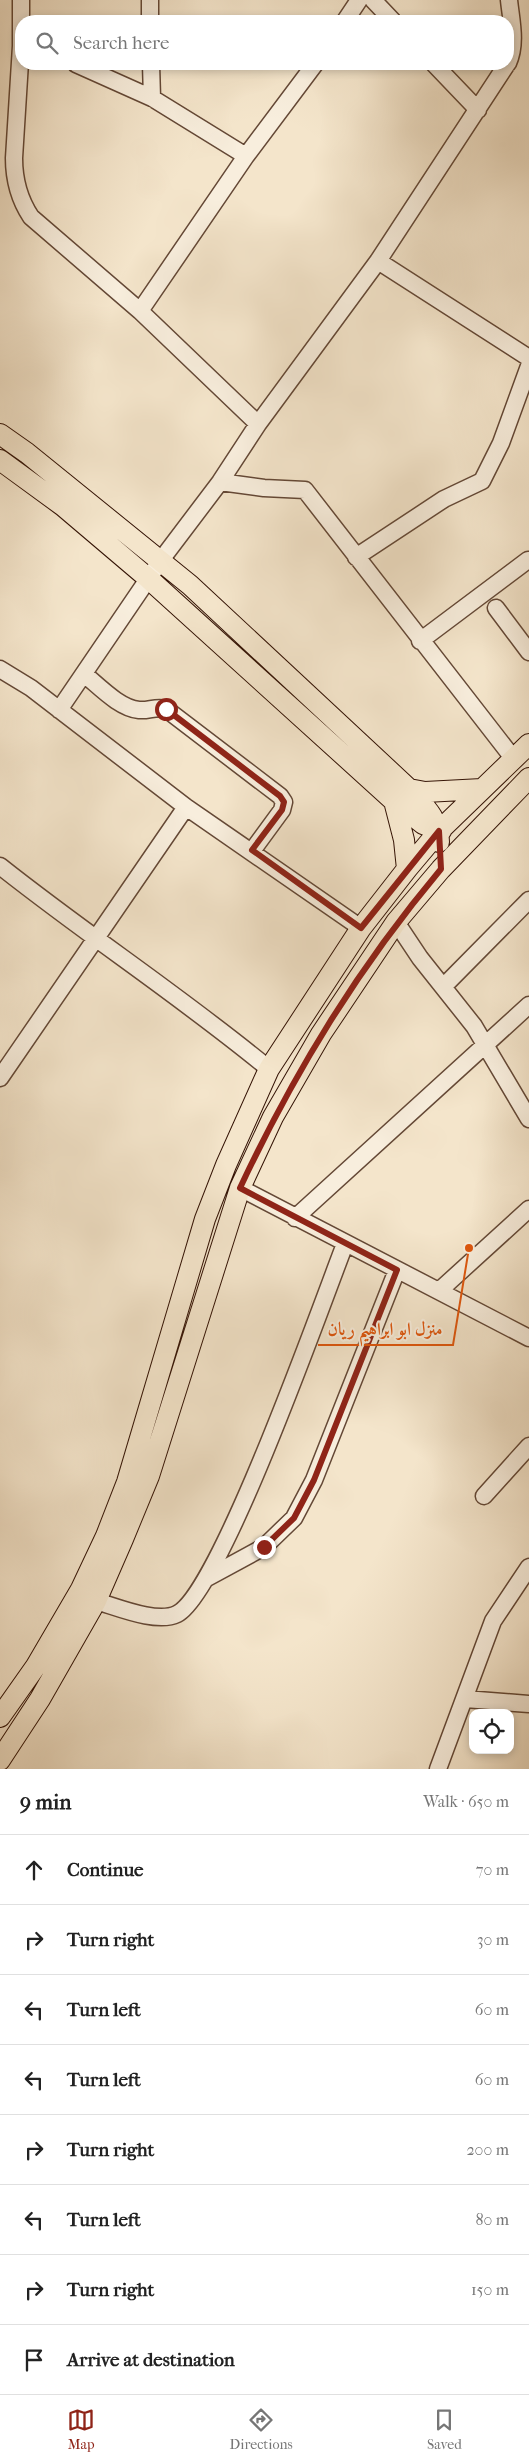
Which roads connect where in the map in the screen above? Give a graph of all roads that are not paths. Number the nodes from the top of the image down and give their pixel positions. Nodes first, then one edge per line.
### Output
1 (21, 0) edge
2 (150, 0) edge
3 (359, 0) edge
4 (373, 0) edge
5 (509, 0) edge
6 (21, 15) edge
7 (150, 15) edge
8 (349, 15) edge
9 (387, 15) edge
10 (510, 15) edge
11 (20, 70) edge
12 (89, 70) edge
13 (151, 70) edge
14 (310, 70) edge
15 (440, 70) edge
16 (503, 70) edge
17 (152, 98) junction
18 (478, 110) junction
19 (246, 156) junction
20 (378, 261) junction
21 (140, 311) junction
22 (529, 358) edge
23 (529, 366) edge
24 (258, 424) junction
25 (0, 434) edge
26 (0, 460) edge
27 (220, 482) junction
28 (356, 557) junction
29 (161, 560) junction
30 (528, 560) dead end
31 (149, 579) junction
32 (496, 608) dead end
33 (420, 641) junction
34 (529, 652) edge
35 (0, 669) edge
36 (84, 674) junction
37 (59, 710) junction
38 (529, 744) edge
39 (512, 758) junction
40 (529, 778) edge
41 (482, 789) junction
42 (401, 795) junction
43 (186, 807) junction
44 (439, 831) junction
45 (476, 831) junction
46 (252, 850) junction
47 (0, 866) edge
48 (407, 869) junction
49 (441, 869) junction
50 (529, 900) edge
51 (396, 922) junction
52 (361, 928) junction
53 (95, 939) junction
54 (444, 986) junction
55 (529, 1004) edge
56 (486, 1044) junction
57 (269, 1069) junction
58 (0, 1078) edge
59 (529, 1119) edge
60 (240, 1188) junction
61 (529, 1209) edge
62 (295, 1218) junction
63 (345, 1244) junction
64 (397, 1270) junction
65 (440, 1290) junction
66 (529, 1338) edge
67 (529, 1446) edge
68 (484, 1496) dead end
69 (529, 1567) edge
70 (207, 1578) junction
71 (96, 1601) junction
72 (465, 1699) junction
73 (529, 1704) edge
74 (0, 1717) edge
75 (0, 1760) edge
76 (438, 1769) edge

1 - 6 street
2 - 7 street
3 - 8 street
4 - 9 street
5 - 10 street
11 - 21 street
12 - 17 street
13 - 17 street
14 - 19 street
15 - 18 street
16 - 18 street
17 - 19 street
18 - 20 street
19 - 21 street
20 - 22 street
20 - 24 street
21 - 24 street
23 - 28 street
24 - 27 street
25 - 29 main road
26 - 31 main road
27 - 28 street
27 - 29 street
28 - 33 street
29 - 31 street
29 - 42 main road
30 - 33 street
31 - 36 street
31 - 42 main road
32 - 34 street
33 - 39 street
35 - 37 street
36 - 37 street
36 - 46 street
37 - 43 street
38 - 39 main road
39 - 41 main road
40 - 45 main road
41 - 42 main road
41 - 44 main road
42 - 44 main road
42 - 48 main road
43 - 46 street
43 - 53 street
44 - 45 main road
44 - 48 main road
44 - 49 main road
45 - 49 main road
46 - 52 street
47 - 53 street
48 - 52 main road
49 - 51 main road
50 - 54 street
51 - 54 street
51 - 60 main road
52 - 57 main road
53 - 57 street
53 - 58 street
54 - 56 street
55 - 56 street
56 - 59 street
56 - 62 street
57 - 74 main road
60 - 62 street
60 - 71 main road
61 - 65 street
62 - 63 street
63 - 64 street
63 - 70 street
64 - 65 street
64 - 70 street
65 - 66 street
67 - 68 street
69 - 72 street
70 - 71 street
71 - 75 main road
72 - 73 street
72 - 76 street

